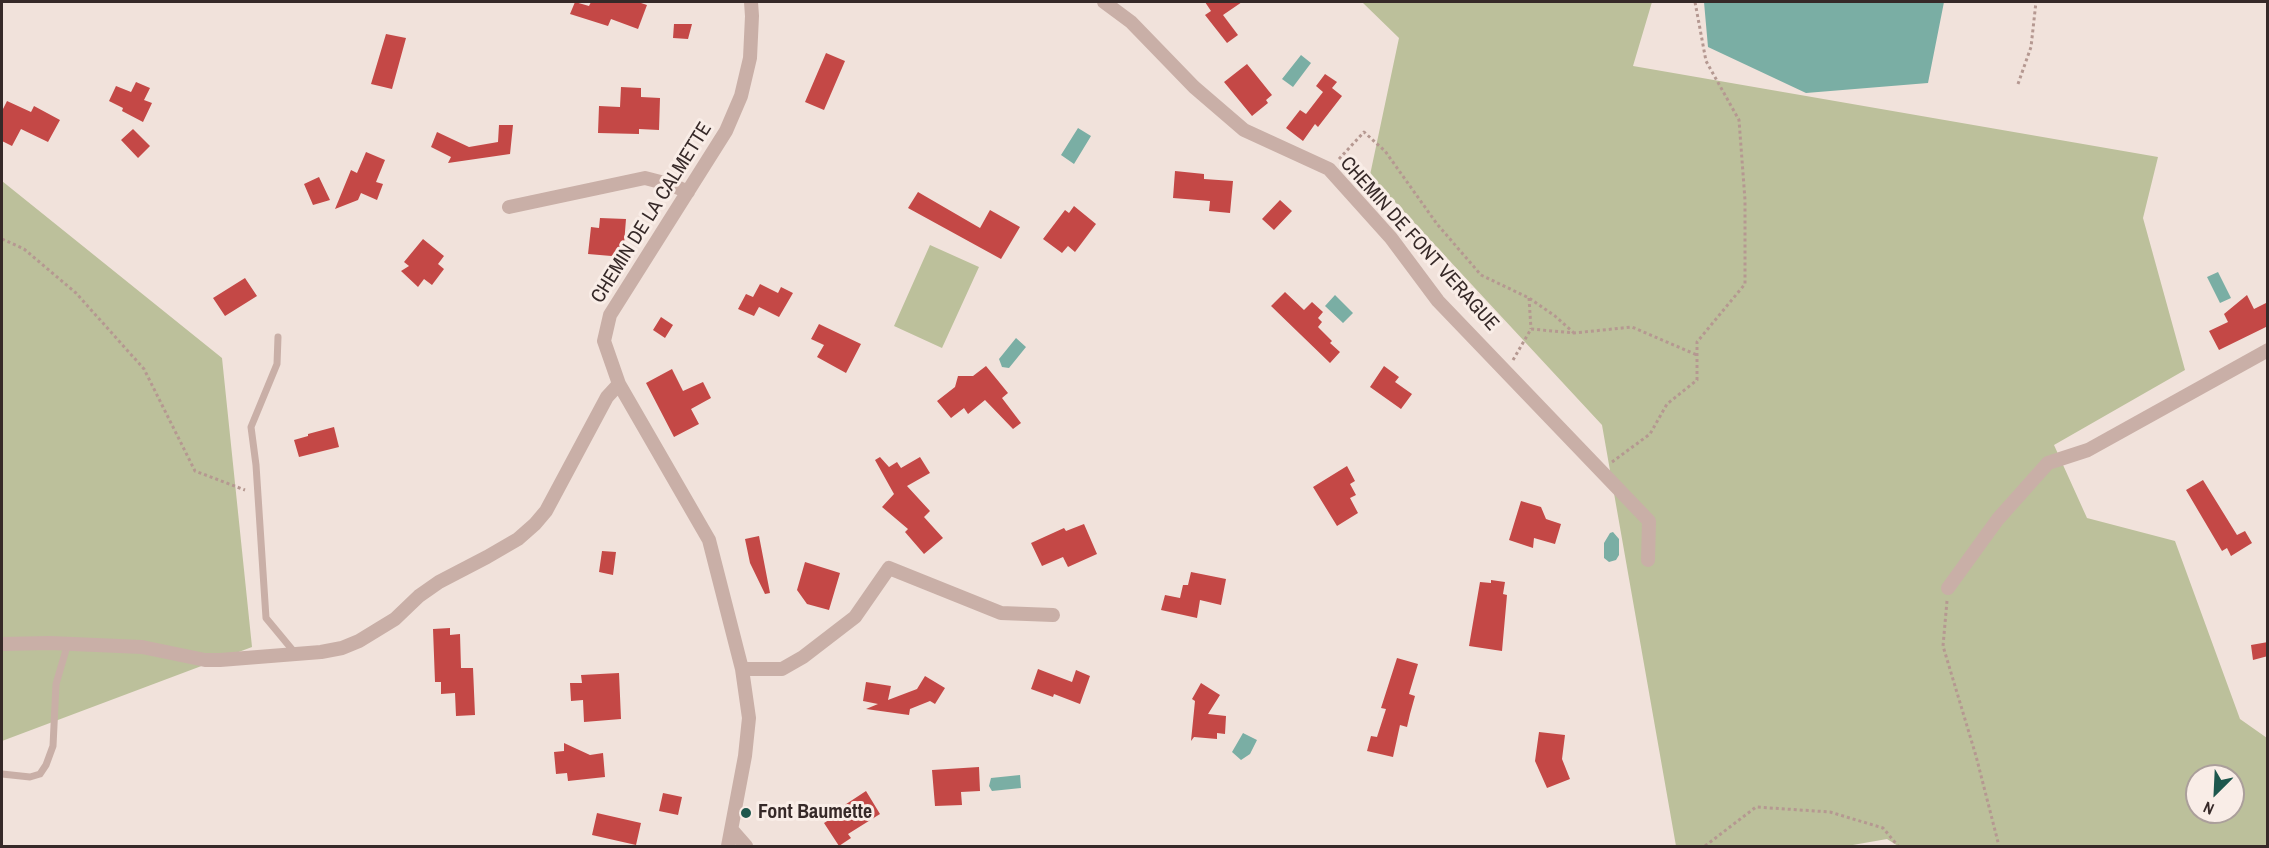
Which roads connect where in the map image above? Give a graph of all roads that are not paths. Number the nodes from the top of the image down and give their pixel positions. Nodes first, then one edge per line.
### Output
1 (751, 2) edge
2 (1104, 2) edge
3 (688, 192) junction
4 (509, 207) dead end
5 (278, 336) dead end
6 (2268, 350) edge
7 (619, 384) junction
8 (1648, 561) dead end
9 (1948, 588) road end
10 (1053, 615) dead end
11 (2, 644) edge
12 (68, 644) junction
13 (296, 654) junction
14 (742, 669) junction
15 (2, 774) edge
16 (732, 830) junction
17 (728, 846) edge
18 (746, 846) edge

1 - 3 street, CHEMIN DE LA CALMETTE
2 - 8 street, CHEMIN DE FONT VERAGUE
3 - 4 street
3 - 7 street, CHEMIN DE LA CALMETTE
5 - 13 lane
6 - 9 street
7 - 13 street
7 - 14 street, CHEMIN DE LA CALMETTE
10 - 14 street
11 - 12 street
12 - 13 street
12 - 15 lane
14 - 16 street, CHEMIN DE LA CALMETTE
16 - 17 street, CHEMIN DE LA CALMETTE
16 - 18 street

